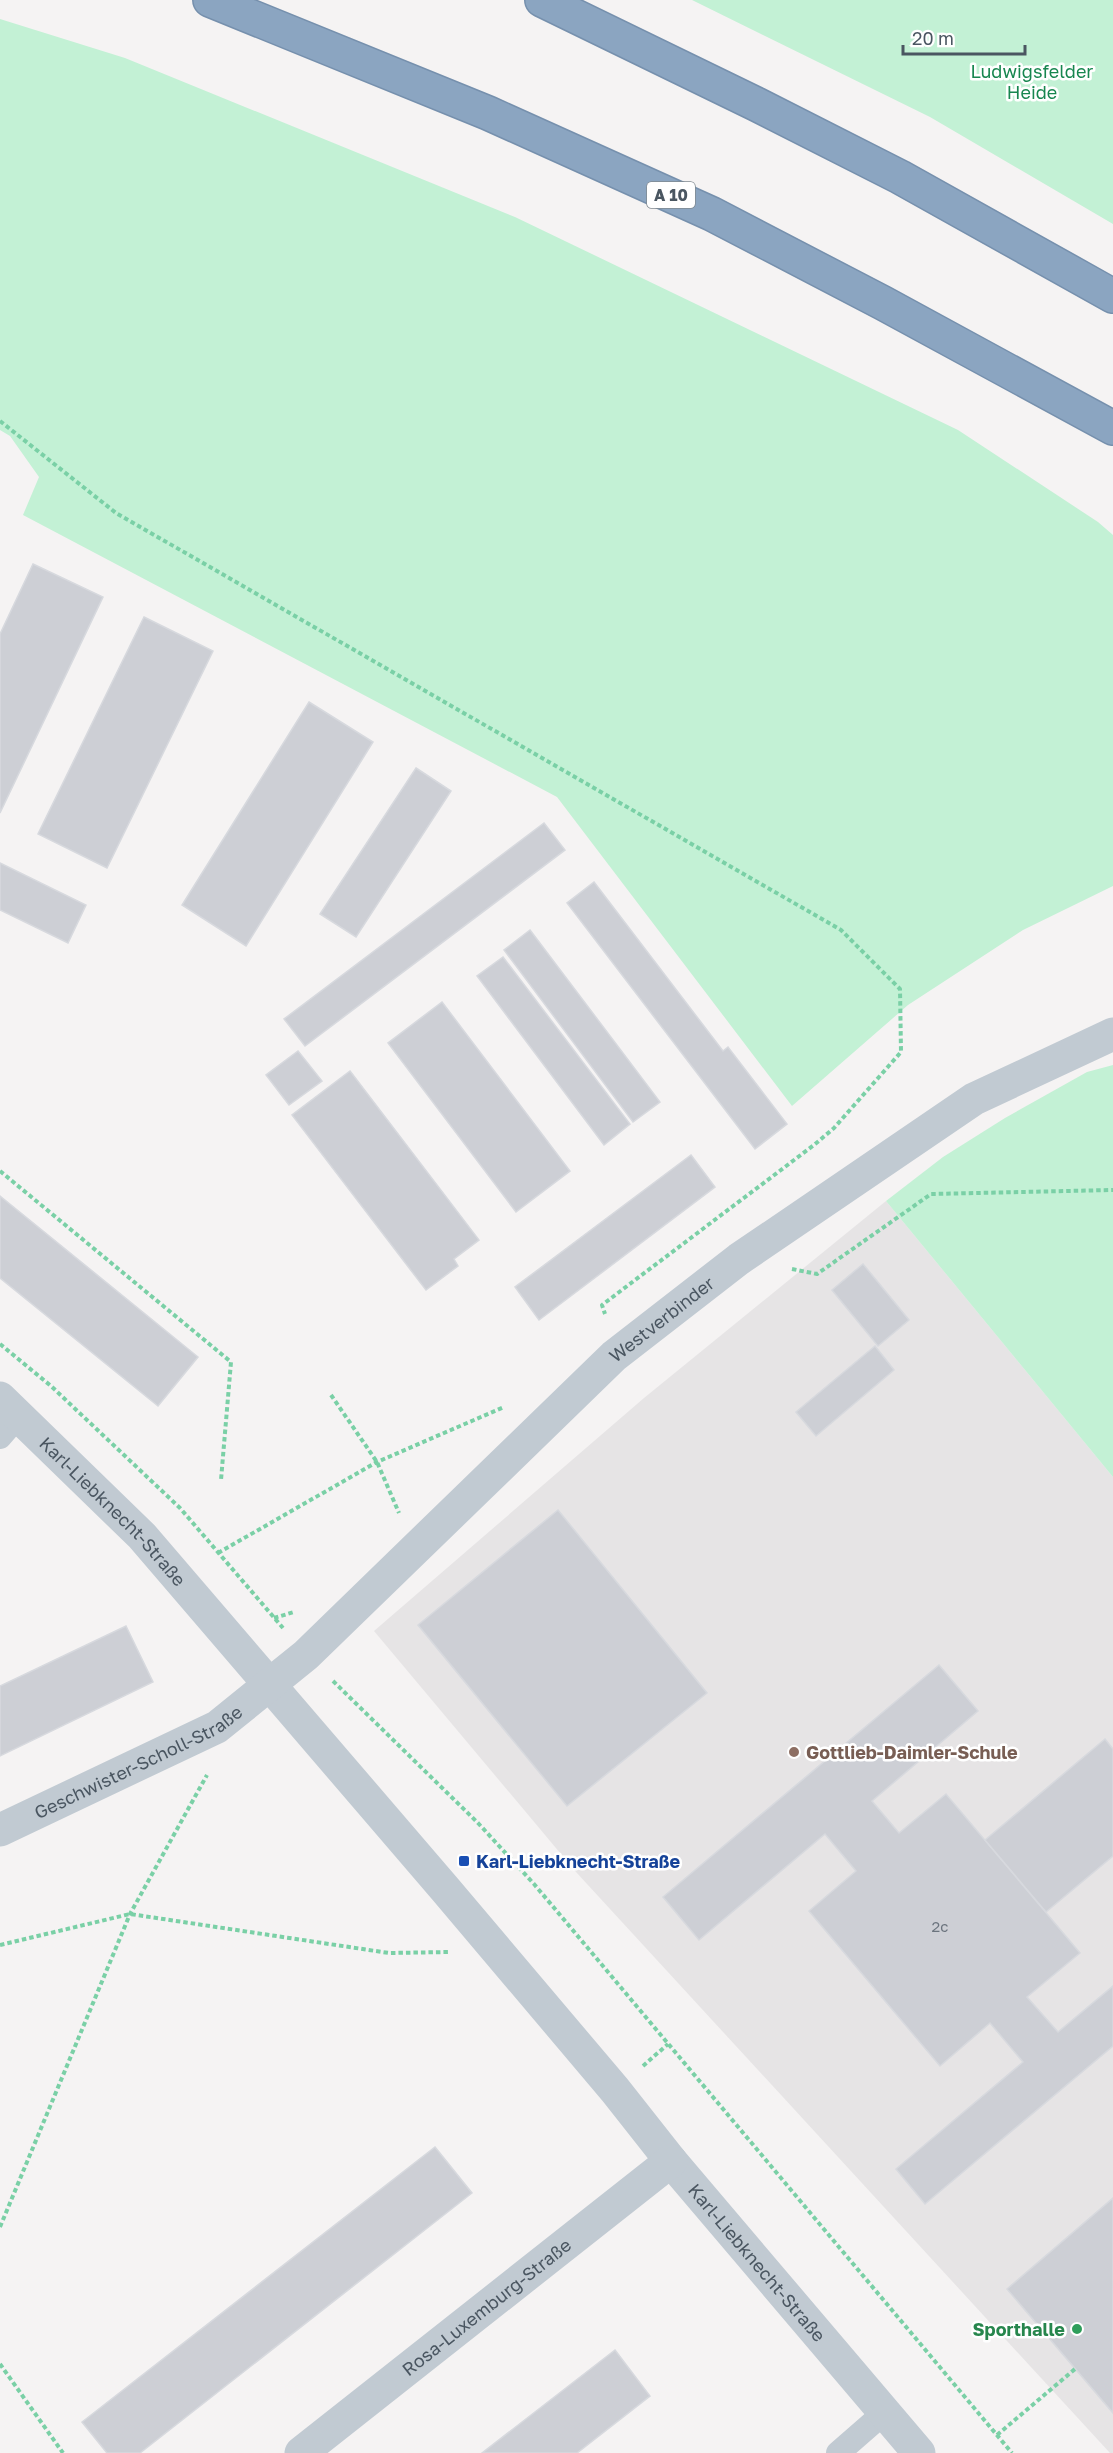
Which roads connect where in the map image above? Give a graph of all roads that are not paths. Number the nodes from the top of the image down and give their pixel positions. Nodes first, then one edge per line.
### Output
1 (210, 0) edge
2 (542, 0) edge
3 (1113, 296) edge
4 (1113, 428) edge
5 (1113, 1034) edge
6 (6, 1416) edge
7 (269, 1684) junction
8 (0, 1830) edge
9 (670, 2161) junction
10 (885, 2412) junction
11 (301, 2453) edge
12 (838, 2453) edge
13 (919, 2453) edge

1 - 4 highway, A 10
2 - 3 highway
5 - 7 street, Westverbinder
6 - 7 street, Karl-Liebknecht-Straße
7 - 8 street, Geschwister-Scholl-Straße
7 - 9 street, Karl-Liebknecht-Straße
9 - 10 street, Karl-Liebknecht-Straße
9 - 11 street, Rosa-Luxemburg-Straße
10 - 12 lane
10 - 13 street, Karl-Liebknecht-Straße

